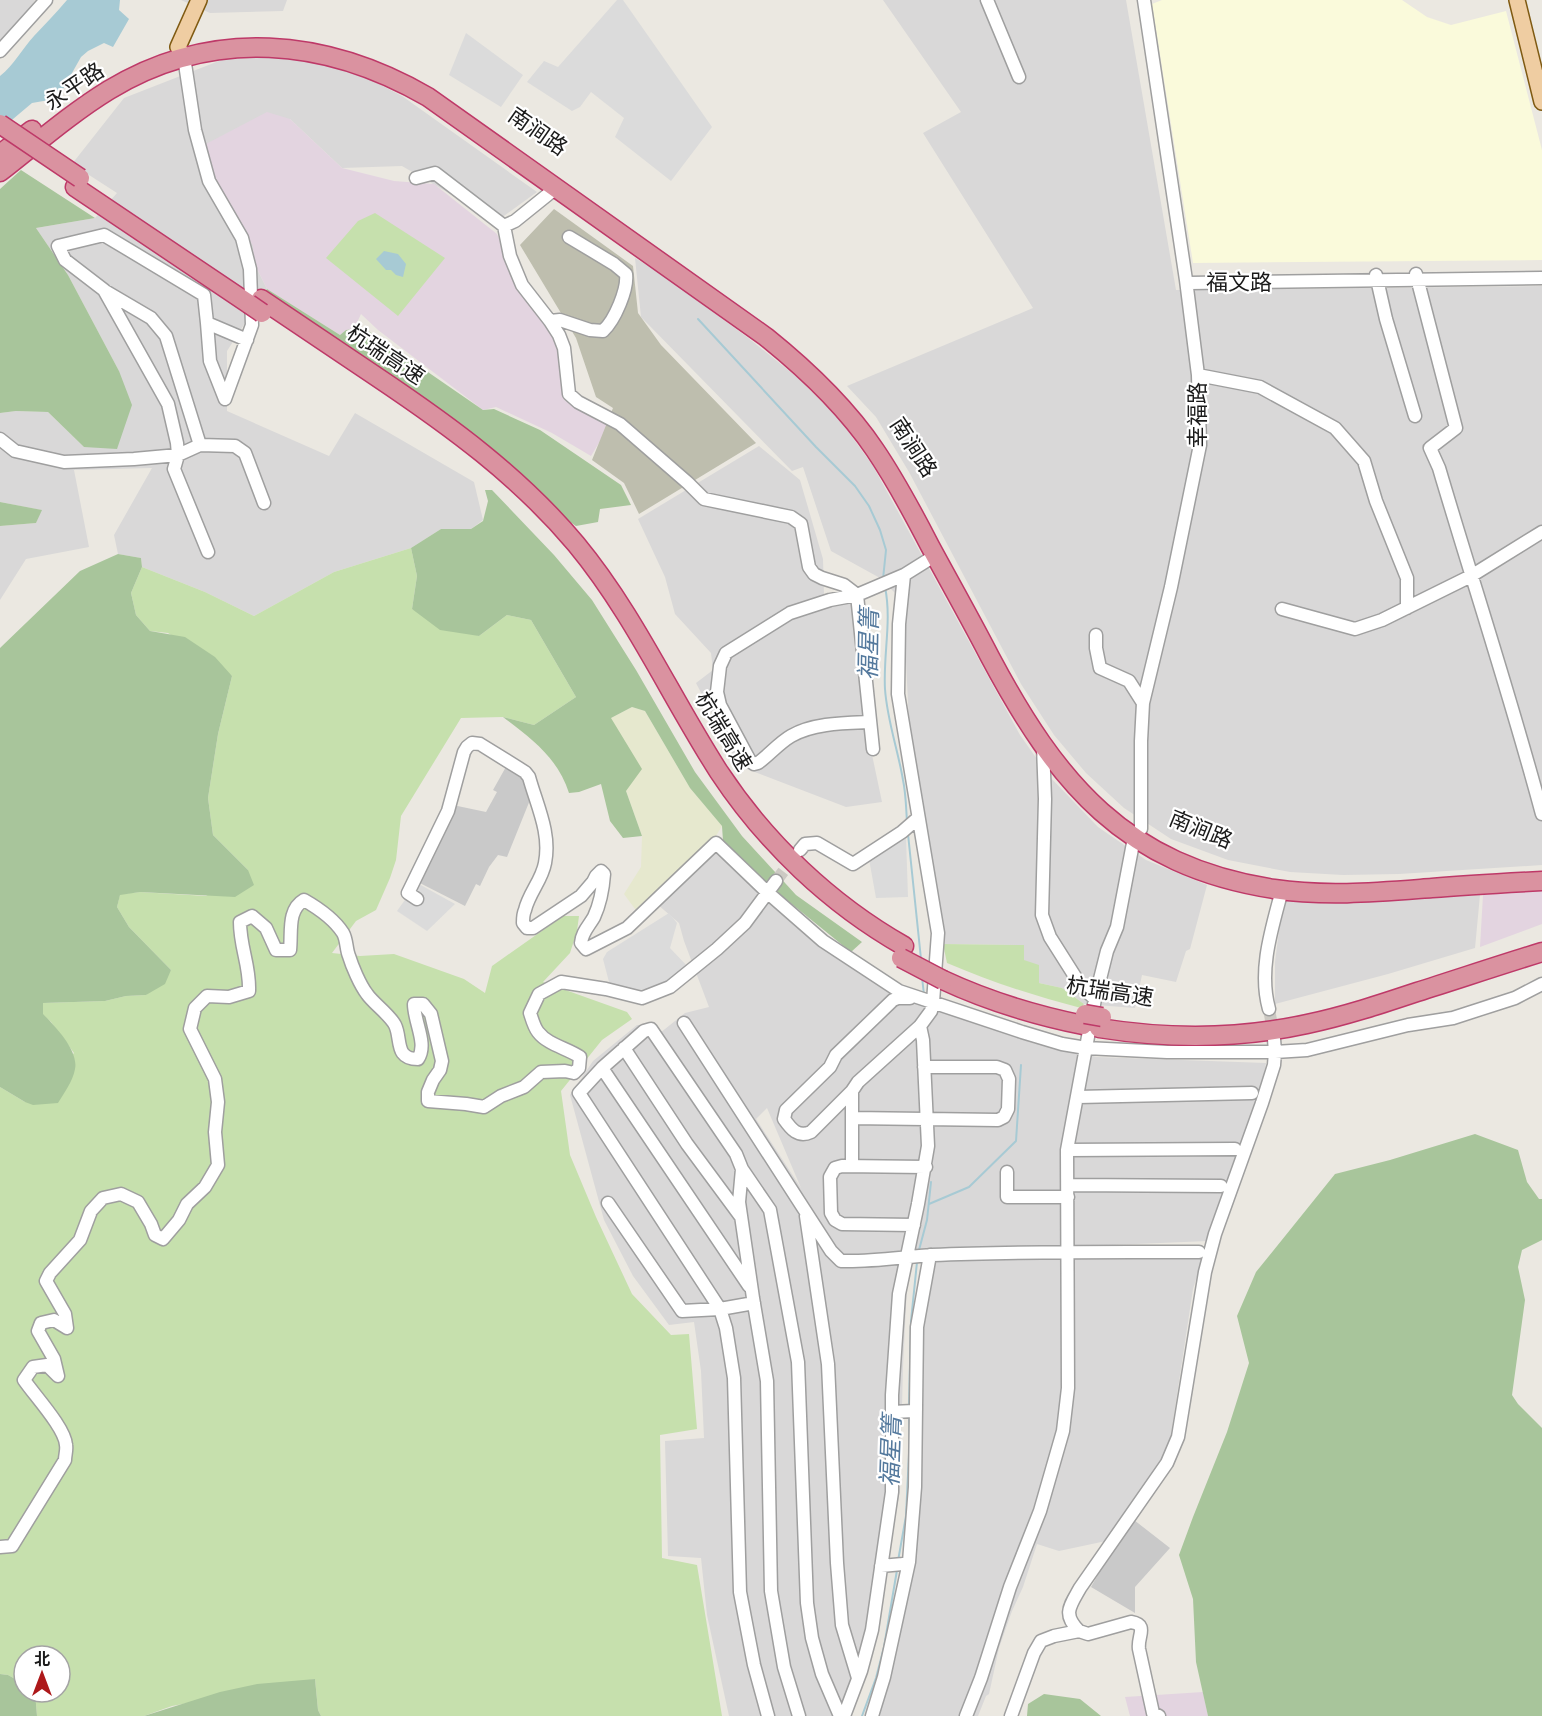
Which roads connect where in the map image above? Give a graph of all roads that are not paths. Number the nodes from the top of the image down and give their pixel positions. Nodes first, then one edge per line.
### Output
1 (46, 0) edge
2 (199, 0) edge
3 (208, 0) edge
4 (987, 0) edge
5 (1144, 0) edge
6 (1517, 0) edge
7 (184, 48) junction
8 (0, 51) edge
9 (1018, 77) dead end
10 (1542, 102) edge
11 (0, 124) edge
12 (27, 134) junction
13 (0, 137) edge
14 (0, 154) edge
15 (0, 167) edge
16 (0, 172) edge
17 (416, 178) dead end
18 (77, 182) junction
19 (556, 188) junction
20 (504, 226) junction
21 (569, 237) dead end
22 (1542, 272) edge
23 (1417, 277) junction
24 (1377, 278) junction
25 (1542, 278) edge
26 (1186, 280) junction
27 (104, 290) junction
28 (550, 321) junction
29 (207, 323) junction
30 (246, 340) junction
31 (1198, 375) junction
32 (1415, 416) dead end
33 (0, 440) edge
34 (200, 445) junction
35 (178, 455) junction
36 (264, 503) dead end
37 (1542, 532) edge
38 (208, 552) dead end
39 (941, 553) junction
40 (904, 575) junction
41 (1471, 576) junction
42 (857, 595) junction
43 (1407, 608) junction
44 (1282, 609) dead end
45 (1096, 635) dead end
46 (1143, 703) junction
47 (870, 722) junction
48 (1043, 746) junction
49 (873, 749) dead end
50 (1542, 814) edge
51 (915, 821) junction
52 (1138, 833) junction
53 (800, 850) dead end
54 (1542, 870) edge
55 (776, 881) tunnel mouth
56 (1542, 881) edge
57 (1282, 890) junction
58 (767, 892) junction
59 (417, 899) dead end
60 (1542, 940) edge
61 (1542, 952) edge
62 (1542, 984) edge
63 (926, 1000) junction
64 (1269, 1009) tunnel mouth
65 (1093, 1017) junction
66 (684, 1023) dead end
67 (920, 1026) junction
68 (1274, 1046) junction
69 (624, 1048) junction
70 (1086, 1048) junction
71 (924, 1067) junction
72 (602, 1068) junction
73 (852, 1091) junction
74 (1252, 1093) dead end
75 (1078, 1097) junction
76 (852, 1119) junction
77 (927, 1119) junction
78 (1235, 1149) dead end
79 (1067, 1150) junction
80 (852, 1166) junction
81 (926, 1167) junction
82 (742, 1169) junction
83 (1007, 1172) dead end
84 (1221, 1186) dead end
85 (1068, 1191) junction
86 (608, 1203) dead end
87 (805, 1210) junction
88 (742, 1218) junction
89 (914, 1225) junction
90 (1068, 1252) junction
91 (1199, 1252) dead end
92 (918, 1257) junction
93 (753, 1296) junction
94 (720, 1310) junction
95 (907, 1411) junction
96 (0, 1547) edge
97 (896, 1564) junction
98 (1079, 1631) junction
99 (858, 1678) junction
100 (768, 1716) edge
101 (799, 1716) edge
102 (842, 1716) edge
103 (872, 1716) edge
104 (966, 1716) edge
105 (1011, 1716) edge
106 (1159, 1716) edge

1 - 8 street
2 - 7 main road
3 - 7 main road
4 - 9 street
5 - 26 street, 幸福路
6 - 10 main road
7 - 12 highway, 永平路
7 - 16 highway, 永平路
7 - 19 highway, 南涧路
7 - 30 street
7 - 39 highway, 南涧路
11 - 18 highway, 杭瑞高速, bridge
12 - 14 highway, 永平路
12 - 15 highway
13 - 18 highway, 杭瑞高速
17 - 20 street
18 - 65 highway, 杭瑞高速, bridge
19 - 20 street
19 - 39 highway, 南涧路
20 - 28 street
21 - 28 street
22 - 23 street, 福文路
23 - 24 street, 福文路
23 - 25 street, 福文路
23 - 41 street
24 - 26 street, 福文路
24 - 32 street
26 - 31 street, 幸福路
27 - 29 street
27 - 34 street
27 - 35 street
28 - 42 street
29 - 30 street
29 - 30 street
31 - 43 street
31 - 46 street, 幸福路
33 - 35 street
34 - 35 street
34 - 36 street
35 - 38 street
37 - 41 street
39 - 40 street
39 - 48 highway, 南涧路
39 - 52 highway, 南涧路
40 - 42 street
40 - 51 street
41 - 43 street
41 - 50 street
42 - 47 street
42 - 47 street
43 - 44 street
45 - 46 street
46 - 52 street, 幸福路
47 - 49 street
48 - 52 highway, 南涧路
48 - 65 street
51 - 53 street
51 - 63 street
52 - 54 highway, 南涧路
52 - 57 highway, 南涧路
52 - 65 street, 幸福路
55 - 58 street
56 - 57 highway, 南涧路
57 - 64 street
58 - 59 street
58 - 63 street
58 - 96 street
60 - 65 highway, 杭瑞高速
61 - 65 highway, 杭瑞高速
62 - 68 street
63 - 67 street
63 - 70 street
63 - 73 street
65 - 70 street, 幸福路
66 - 87 street
67 - 71 street
67 - 73 street
68 - 70 street
68 - 98 street
69 - 72 street
69 - 82 street
69 - 88 street
70 - 75 street, 幸福路
71 - 77 street
71 - 77 street
72 - 93 street
72 - 94 street
73 - 76 street
74 - 75 street
75 - 79 street, 幸福路
76 - 77 street
76 - 80 street
77 - 81 street
78 - 79 street
79 - 85 street, 幸福路
80 - 81 street
80 - 89 street
81 - 89 street
82 - 88 street
82 - 102 street
83 - 85 street
84 - 85 street
85 - 90 street, 幸福路
86 - 94 street
87 - 92 street
87 - 99 street
88 - 93 street
89 - 92 street
90 - 91 street
90 - 92 street
90 - 104 street, 幸福路
92 - 95 street
92 - 95 street
93 - 94 street
93 - 101 street
94 - 100 street
95 - 97 street
95 - 97 street
97 - 99 street
97 - 103 street
98 - 105 street
98 - 106 street
99 - 102 street

